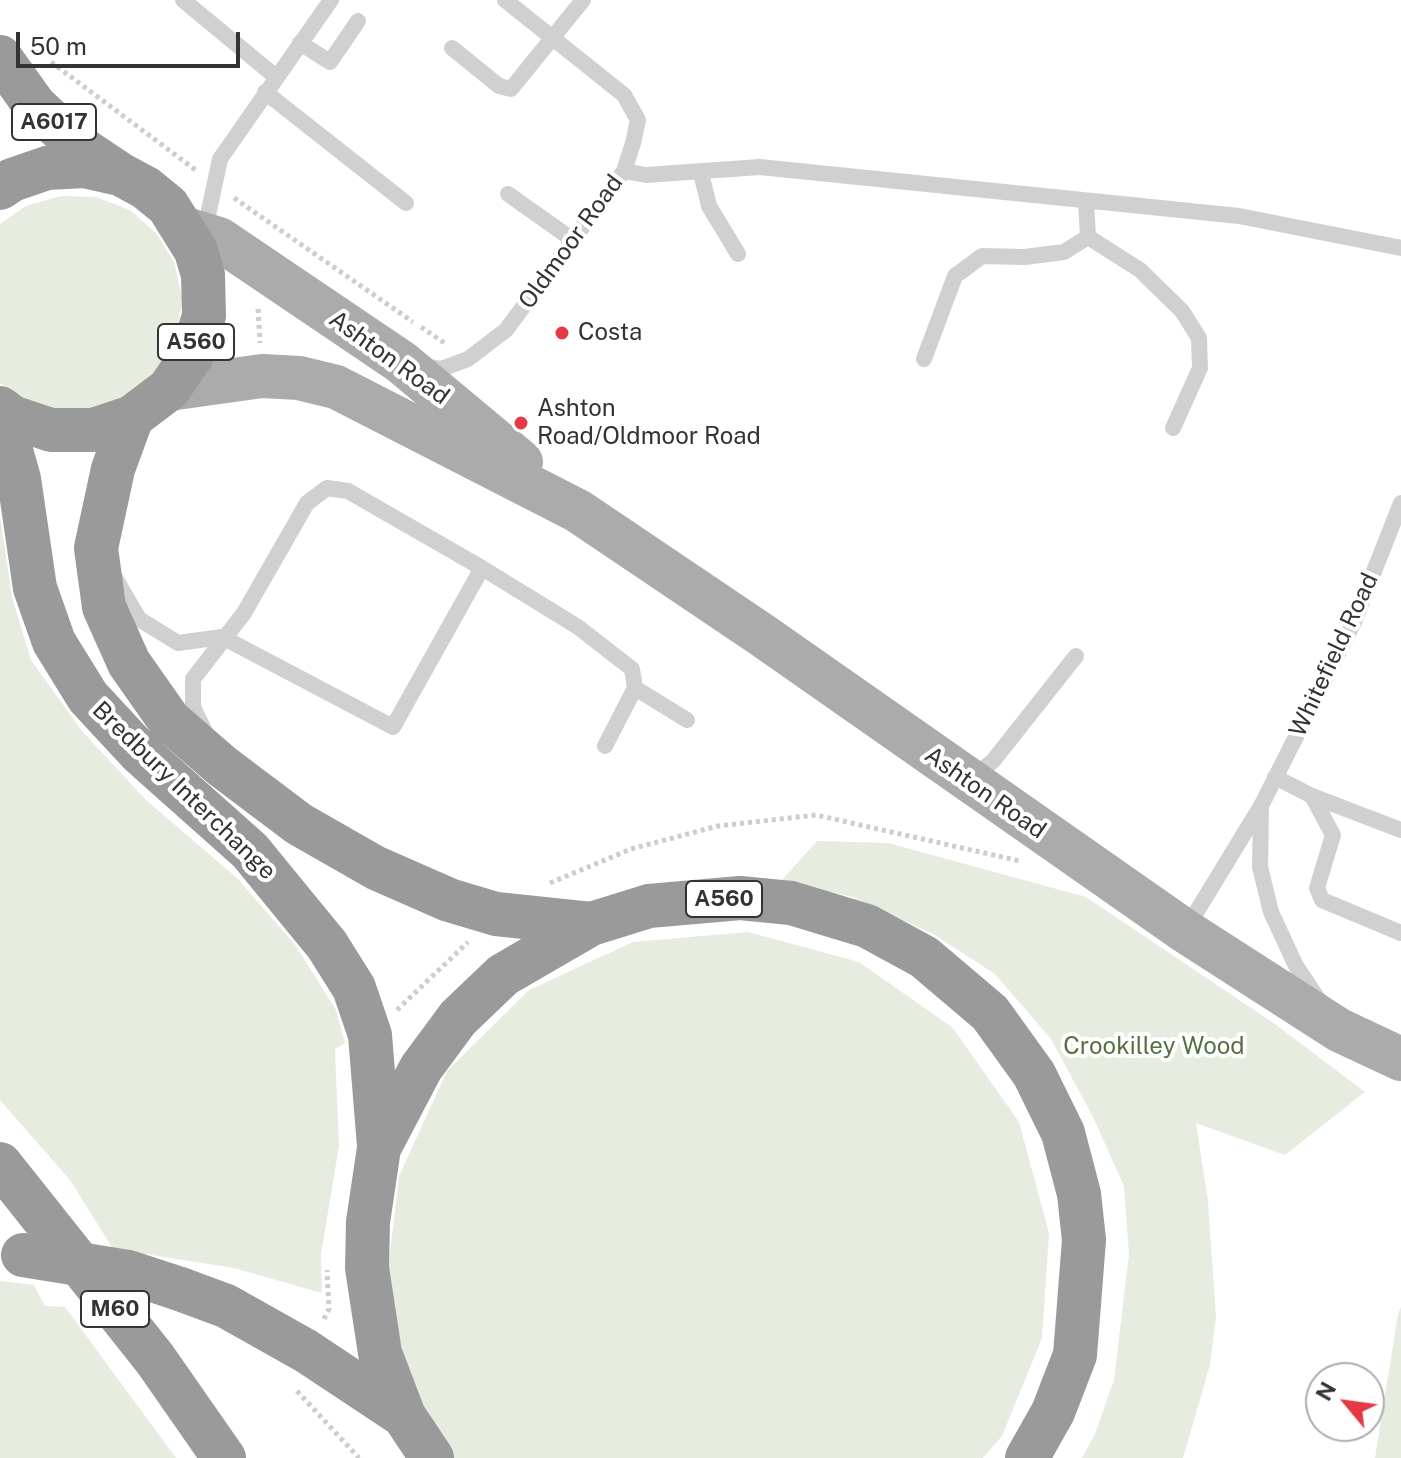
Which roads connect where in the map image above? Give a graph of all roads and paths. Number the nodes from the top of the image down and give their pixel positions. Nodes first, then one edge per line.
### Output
1 (183, 0) edge
2 (331, 0) edge
3 (505, 0) edge
4 (583, 0) edge
5 (358, 21) dead end
6 (554, 39) junction
7 (300, 43) junction
8 (452, 48) dead end
9 (0, 57) edge
10 (276, 77) junction
11 (265, 92) junction
12 (624, 171) junction
13 (701, 173) junction
14 (120, 174) junction
15 (0, 188) edge
16 (508, 194) dead end
17 (1086, 201) junction
18 (406, 203) dead end
19 (1088, 237) junction
20 (573, 240) junction
21 (198, 246) junction
22 (1401, 248) edge
23 (738, 254) dead end
24 (924, 359) dead end
25 (401, 362) junction
26 (169, 389) junction
27 (0, 408) edge
28 (132, 417) junction
29 (0, 424) edge
30 (1173, 428) dead end
31 (1401, 503) edge
32 (578, 511) junction
33 (96, 548) junction
34 (482, 568) junction
35 (222, 637) junction
36 (1076, 656) dead end
37 (635, 688) junction
38 (687, 720) dead end
39 (605, 746) dead end
40 (222, 766) junction
41 (1275, 777) junction
42 (968, 781) junction
43 (1312, 796) junction
44 (1261, 806) junction
45 (1401, 830) edge
46 (1032, 862) dead end
47 (543, 887) dead end
48 (496, 914) junction
49 (591, 924) junction
50 (1185, 931) junction
51 (1401, 933) edge
52 (1339, 1030) junction
53 (370, 1035) junction
54 (1401, 1059) edge
55 (379, 1148) junction
56 (0, 1164) edge
57 (12, 1254) edge
58 (328, 1256) dead end
59 (306, 1351) junction
60 (404, 1416) junction
61 (224, 1458) edge
62 (359, 1458) edge
63 (432, 1458) edge
64 (1027, 1458) edge

1 - 10 lane
2 - 7 lane
3 - 6 lane, Oldmoor Road
4 - 6 lane
5 - 7 lane
6 - 8 lane
6 - 12 lane, Oldmoor Road
7 - 10 lane
9 - 14 highway, A6017
10 - 11 lane
11 - 18 lane
11 - 21 lane
12 - 13 lane
12 - 20 lane, Oldmoor Road
13 - 17 lane
13 - 23 lane
14 - 15 highway, A560
14 - 21 highway, A560
16 - 20 lane
17 - 19 lane
17 - 22 lane
19 - 24 lane
19 - 30 lane
20 - 25 lane, Oldmoor Road
21 - 25 main road, Ashton Road / A560
21 - 26 highway, A560
25 - 32 main road, Ashton Road / A560
26 - 28 highway, A560
26 - 32 main road, Ashton Road / A560
27 - 28 highway, A560
28 - 33 highway, Bredbury Interchange / A560
29 - 53 highway, Bredbury Interchange / A560
31 - 41 lane, Whitefield Road
32 - 42 main road, Ashton Road / A560
33 - 35 lane
33 - 40 highway, Bredbury Interchange / A560
34 - 35 lane
34 - 35 lane
34 - 37 lane
35 - 40 lane
36 - 42 lane
37 - 38 lane
37 - 39 lane
40 - 48 highway, Bredbury Interchange / A560
41 - 43 lane
41 - 44 lane, Whitefield Road
42 - 50 main road, Ashton Road / A560
43 - 45 lane
43 - 51 lane
44 - 50 lane, Whitefield Road
44 - 52 lane, Whitefield Road
46 - 47 path
48 - 49 highway, Bredbury Interchange / A560
48 - 53 path
49 - 55 highway, Bredbury Interchange / A560
49 - 64 highway, Bredbury Interchange / A560
50 - 52 main road, Ashton Road / A560
52 - 54 main road, Ashton Road / A560
53 - 55 highway, Bredbury Interchange / A560
55 - 60 highway, Bredbury Interchange / A560
56 - 61 highway, M60
57 - 59 highway, M60, bridge
58 - 59 path
59 - 60 highway, M60
59 - 62 path
60 - 63 highway, Bredbury Interchange / A560

